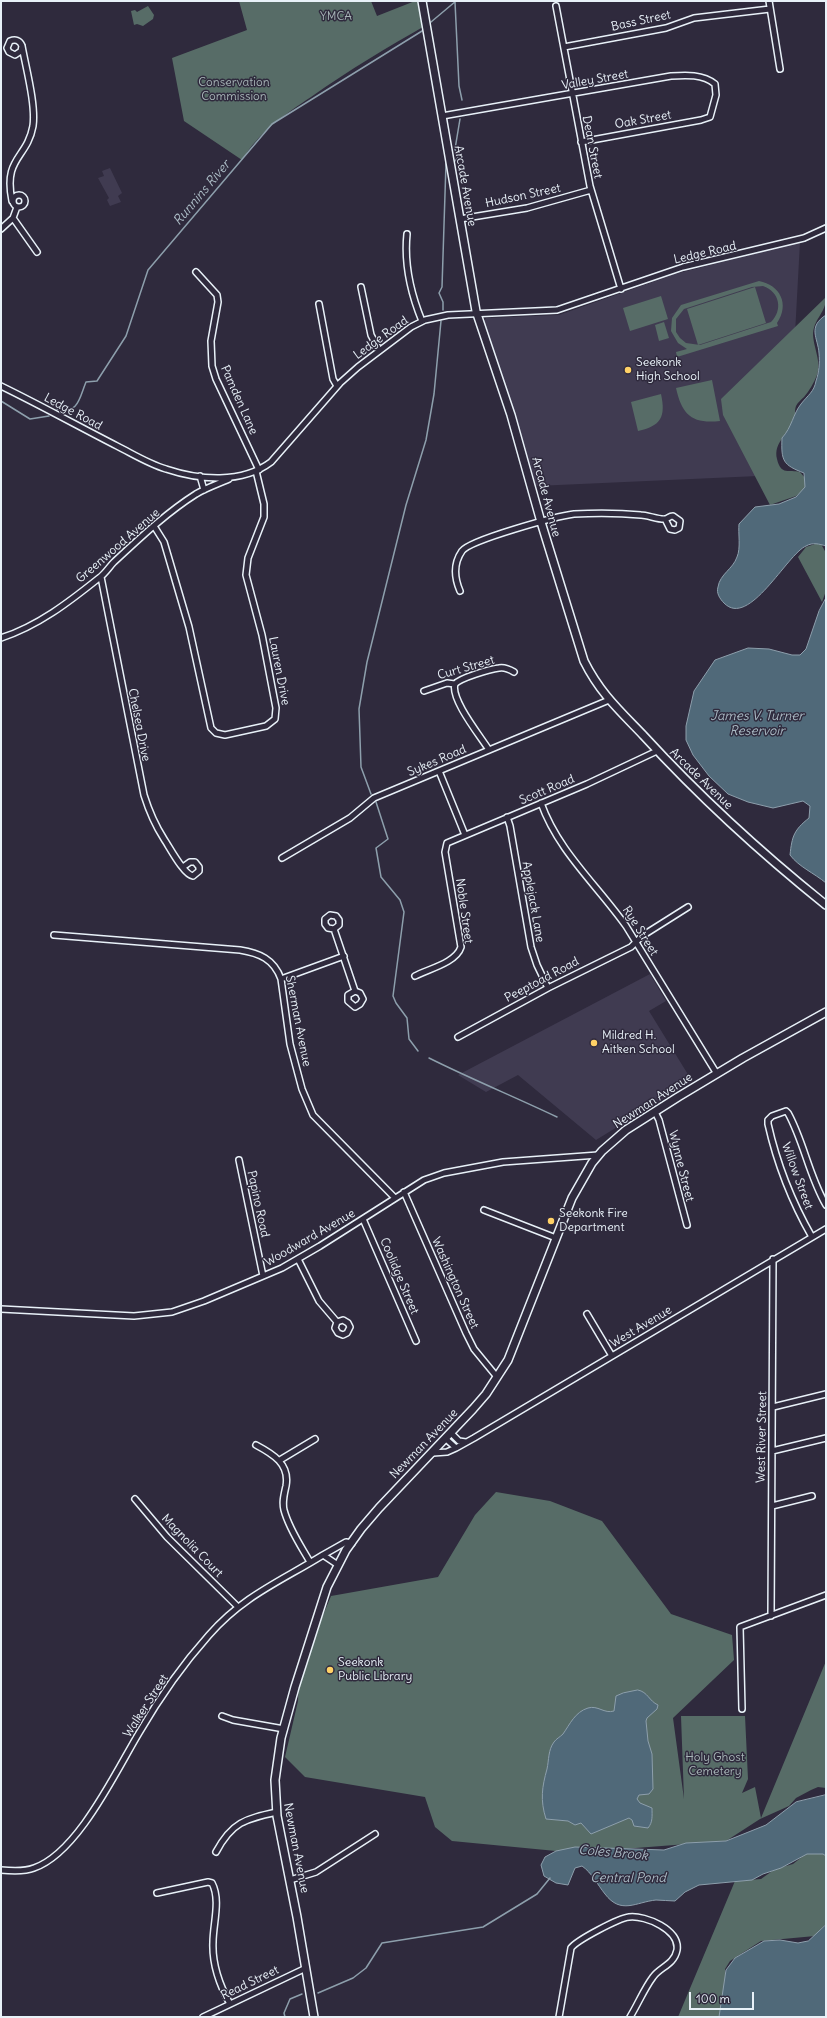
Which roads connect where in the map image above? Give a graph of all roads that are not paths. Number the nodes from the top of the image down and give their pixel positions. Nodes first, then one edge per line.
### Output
1 (422, 1) edge
2 (769, 1) edge
3 (556, 6) dead end
4 (770, 9) junction
5 (22, 46) junction
6 (564, 47) junction
7 (13, 55) junction
8 (25, 64) junction
9 (780, 69) dead end
10 (572, 94) junction
11 (442, 116) junction
12 (708, 118) joint
13 (581, 142) junction
14 (591, 190) junction
15 (12, 201) junction
16 (17, 207) junction
17 (12, 218) junction
18 (460, 219) junction
19 (826, 228) edge
20 (1, 229) edge
21 (407, 234) dead end
22 (36, 252) dead end
23 (196, 272) dead end
24 (360, 287) dead end
25 (621, 289) junction
26 (319, 304) dead end
27 (477, 313) junction
28 (422, 321) junction
29 (379, 350) junction
30 (1, 386) edge
31 (337, 386) junction
32 (258, 471) junction
33 (200, 476) junction
34 (233, 477) junction
35 (204, 490) junction
36 (665, 519) dead end
37 (540, 522) junction
38 (154, 526) junction
39 (101, 577) junction
40 (460, 591) dead end
41 (1, 638) edge
42 (514, 672) dead end
43 (455, 684) junction
44 (424, 691) dead end
45 (609, 700) junction
46 (488, 750) junction
47 (657, 751) junction
48 (439, 771) junction
49 (541, 804) junction
50 (507, 818) junction
51 (465, 835) junction
52 (446, 846) joint
53 (282, 858) dead end
54 (183, 867) dead end
55 (826, 905) edge
56 (688, 907) dead end
57 (334, 929) dead end
58 (54, 935) dead end
59 (636, 942) junction
60 (344, 956) junction
61 (414, 976) dead end
62 (281, 979) junction
63 (548, 988) junction
64 (355, 991) dead end
65 (826, 1012) edge
66 (458, 1037) dead end
67 (717, 1074) junction
68 (655, 1112) junction
69 (598, 1155) junction
70 (238, 1160) dead end
71 (404, 1192) junction
72 (395, 1198) junction
73 (826, 1205) edge
74 (484, 1210) dead end
75 (363, 1219) junction
76 (687, 1225) dead end
77 (826, 1229) edge
78 (812, 1237) junction
79 (556, 1238) junction
80 (298, 1259) junction
81 (773, 1259) junction
82 (263, 1276) junction
83 (1, 1309) edge
84 (587, 1314) dead end
85 (337, 1322) dead end
86 (416, 1341) dead end
87 (612, 1356) junction
88 (497, 1377) junction
89 (826, 1394) edge
90 (773, 1407) junction
91 (449, 1436) junction
92 (826, 1438) edge
93 (315, 1439) dead end
94 (466, 1442) junction
95 (256, 1445) dead end
96 (456, 1448) junction
97 (772, 1451) junction
98 (433, 1453) junction
99 (280, 1460) junction
100 (812, 1496) dead end
101 (135, 1499) dead end
102 (772, 1506) junction
103 (352, 1543) junction
104 (323, 1555) junction
105 (310, 1562) junction
106 (338, 1565) junction
107 (826, 1595) edge
108 (237, 1606) junction
109 (771, 1616) junction
110 (742, 1709) dead end
111 (222, 1716) dead end
112 (284, 1728) junction
113 (276, 1812) junction
114 (375, 1834) dead end
115 (216, 1852) dead end
116 (1, 1870) edge
117 (290, 1880) junction
118 (157, 1893) dead end
119 (306, 1968) junction
120 (230, 2004) junction
121 (203, 2017) edge
122 (314, 2017) edge
123 (559, 2017) edge
124 (630, 2017) edge

1 - 11 main road, Arcade Avenue
2 - 4 street
3 - 6 street, Dean Street
4 - 6 street, Bass Street
4 - 9 street
5 - 7 street
5 - 7 street
5 - 8 street
6 - 10 street, Dean Street
7 - 8 street
8 - 15 street
10 - 11 street, Valley Street
10 - 12 street, Valley Street
10 - 13 street, Dean Street
11 - 18 main road, Arcade Avenue
12 - 13 street, Oak Street
13 - 14 street, Dean Street
14 - 18 street, Hudson Street
14 - 25 street, Dean Street
15 - 16 street
15 - 16 street
16 - 17 street
17 - 20 street
17 - 22 street
18 - 27 main road, Arcade Avenue
19 - 25 street, Ledge Road
21 - 28 street
23 - 32 street, Pamden Lane
24 - 29 street
25 - 27 street, Ledge Road
26 - 31 street
27 - 28 street, Ledge Road
27 - 37 main road, Arcade Avenue
28 - 29 street, Ledge Road
29 - 31 street, Ledge Road
30 - 33 street, Ledge Road
31 - 32 street, Ledge Road
32 - 34 street, Ledge Road
32 - 38 street, Lauren Drive
33 - 34 street, Ledge Road
33 - 35 street
34 - 35 street, Greenwood Avenue
35 - 38 street, Greenwood Avenue
36 - 37 street
37 - 40 street
37 - 45 main road, Arcade Avenue
38 - 39 street, Greenwood Avenue
39 - 41 street, Greenwood Avenue
39 - 54 street, Chelsea Drive
42 - 43 street, Curt Street
43 - 44 street, Curt Street
43 - 46 street
45 - 46 street, Sykes Road
45 - 47 main road, Arcade Avenue
46 - 48 street, Sykes Road
47 - 49 street, Scott Road
47 - 55 main road, Arcade Avenue
48 - 51 street
48 - 53 street, Sykes Road
49 - 50 street, Scott Road
49 - 59 street, Rye Street
50 - 51 street, Scott Road
50 - 63 street, Applejack Lane
51 - 52 street, Scott Road
52 - 61 street, Noble Street
56 - 59 street, Peeptoad Road
57 - 60 street
58 - 62 street, Sherman Avenue
59 - 63 street, Peeptoad Road
59 - 67 street, Rye Street
60 - 62 street
60 - 64 street
62 - 72 street, Sherman Avenue
63 - 66 street, Peeptoad Road
65 - 67 main road, Newman Avenue
67 - 68 main road, Newman Avenue
68 - 69 main road, Newman Avenue
68 - 76 street, Wynne Street
69 - 71 street, Woodward Avenue
69 - 79 main road, Newman Avenue
70 - 82 street, Papino Road
71 - 72 street, Woodward Avenue
71 - 88 street, Washington Street
72 - 75 street, Woodward Avenue
73 - 78 street, Willow Street
74 - 79 street
75 - 80 street, Woodward Avenue
75 - 86 street, Coolidge Street
77 - 78 street, West Avenue
78 - 81 street, West Avenue
79 - 88 main road, Newman Avenue
80 - 82 street, Woodward Avenue
80 - 85 street
81 - 87 street, West Avenue
81 - 90 street, West River Street
82 - 83 street, Woodward Avenue
84 - 87 street
87 - 94 street, West Avenue
88 - 91 main road, Newman Avenue
89 - 90 street
90 - 97 street, West River Street
91 - 94 street
91 - 96 street
91 - 98 main road, Newman Avenue
92 - 97 street
93 - 99 street
94 - 96 street, West Avenue
95 - 99 street
96 - 98 street, West Avenue
97 - 102 street, West River Street
98 - 103 main road, Newman Avenue
99 - 105 street
100 - 102 street
101 - 108 street, Magnolia Court
102 - 109 street, West River Street
103 - 104 street, Walker Street
103 - 106 main road, Newman Avenue
104 - 105 street, Walker Street
104 - 106 street
105 - 108 street, Walker Street
106 - 112 main road, Newman Avenue
107 - 109 street
108 - 116 street, Walker Street
109 - 110 street
111 - 112 street
112 - 113 main road, Newman Avenue
113 - 115 street
113 - 117 main road, Newman Avenue
114 - 117 street
117 - 119 main road, Newman Avenue
118 - 120 street
119 - 120 street, Read Street
119 - 122 main road, Newman Avenue
120 - 121 street, Read Street
123 - 124 street

